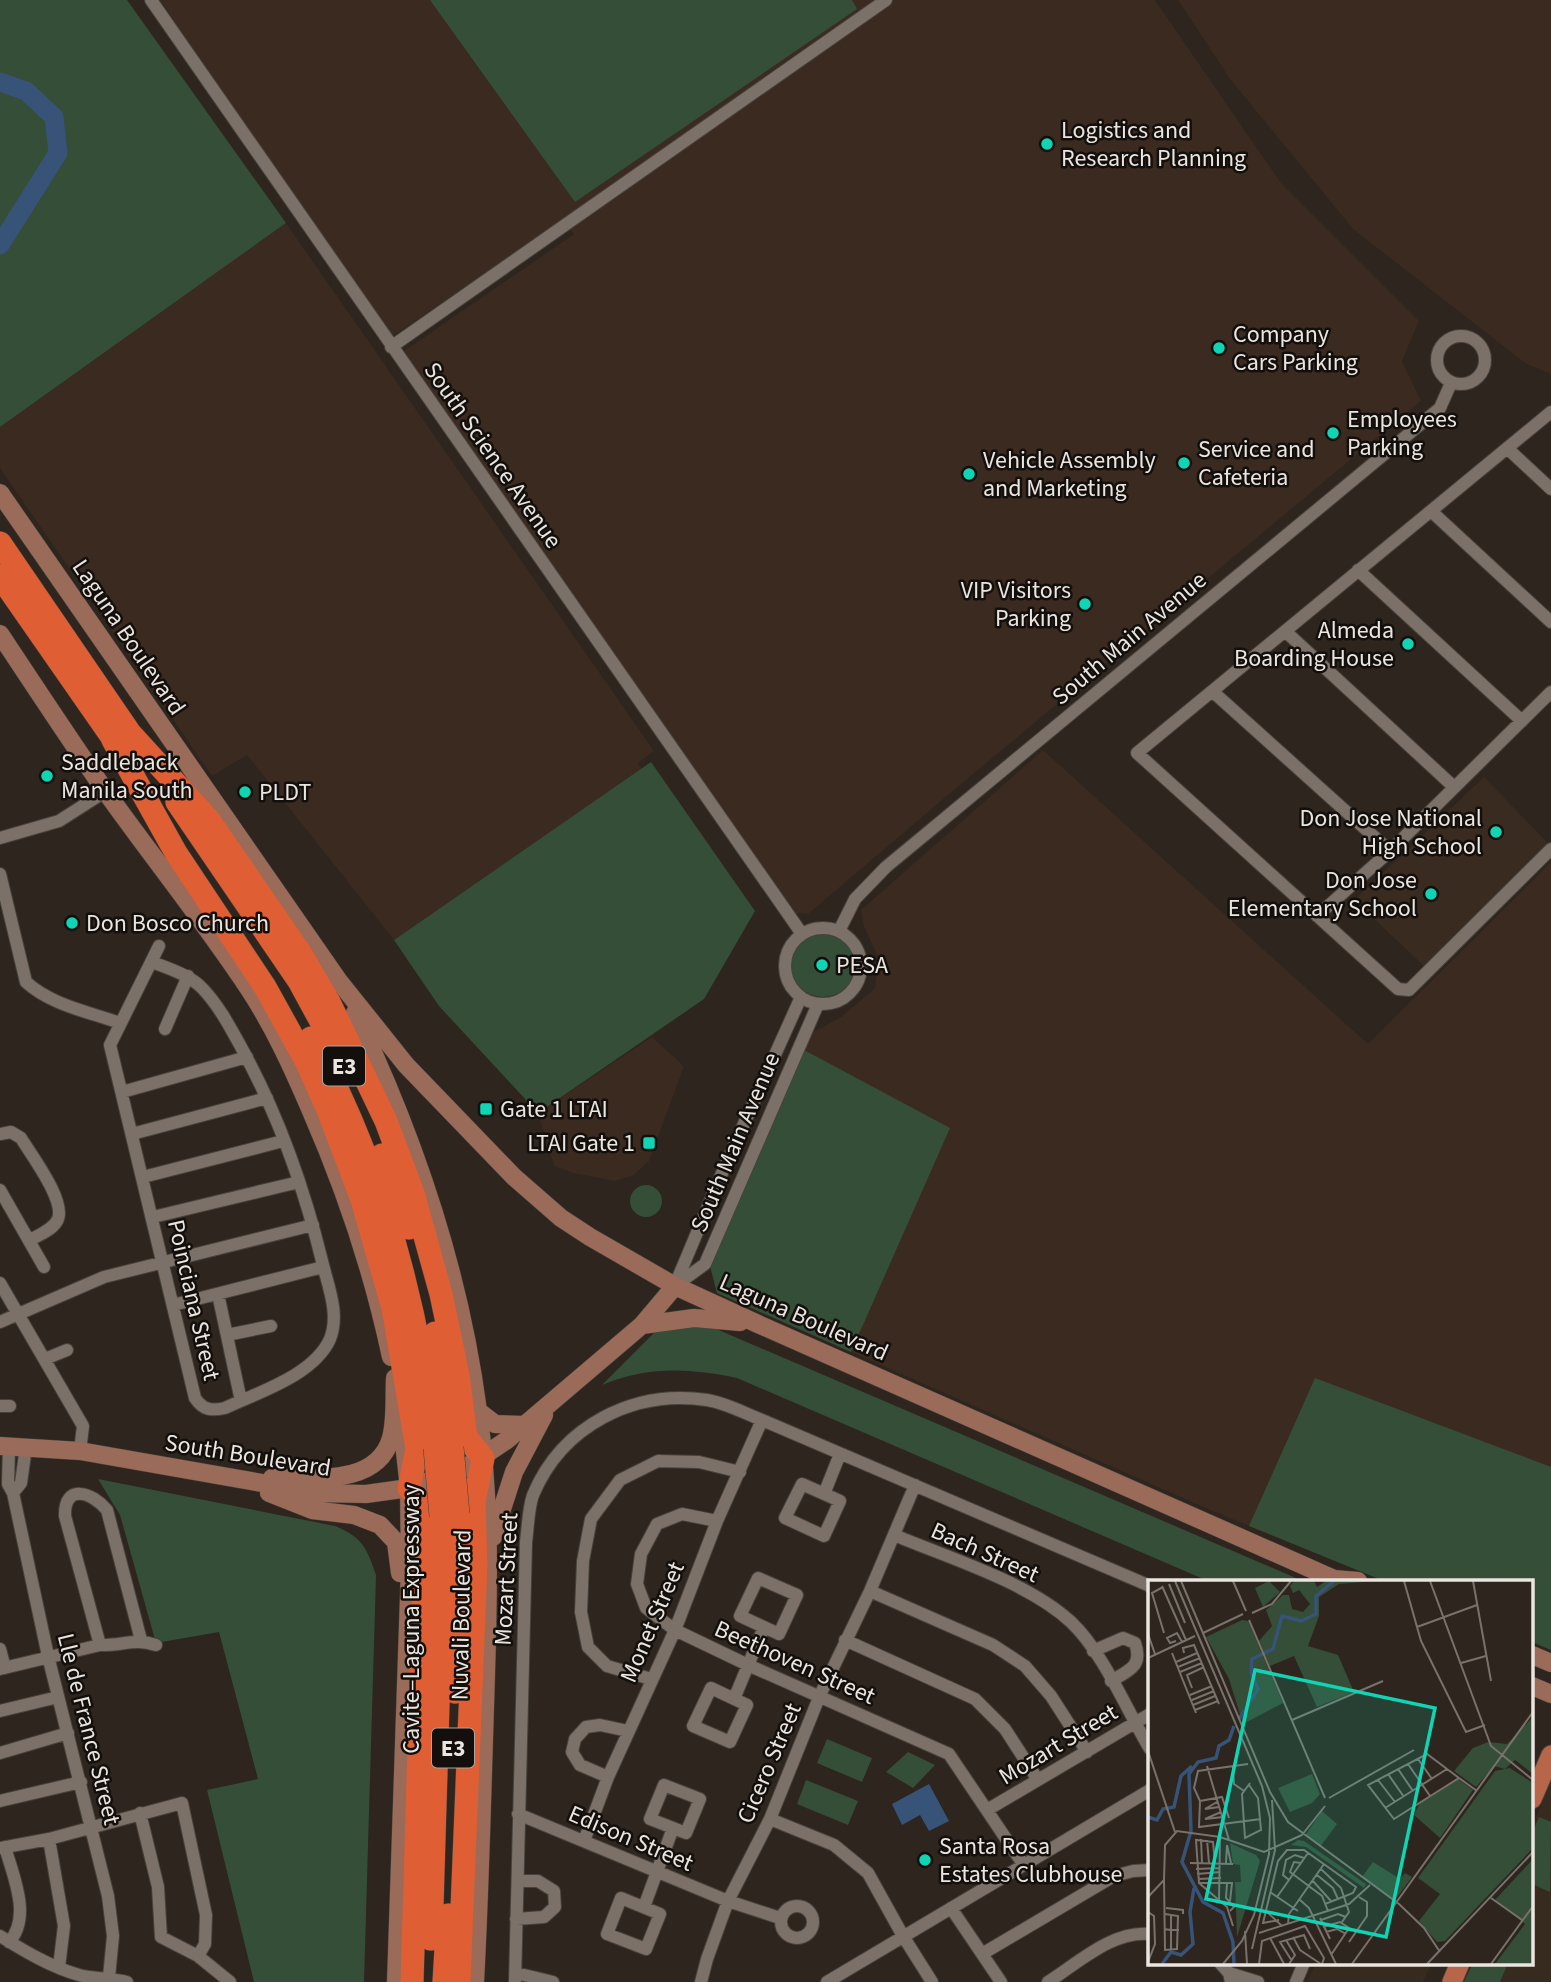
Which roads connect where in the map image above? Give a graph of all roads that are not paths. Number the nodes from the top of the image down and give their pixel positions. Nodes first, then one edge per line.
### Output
1 (151, 0) edge
2 (886, 0) edge
3 (391, 346) junction
4 (1451, 383) dead end
5 (1551, 412) edge
6 (1507, 448) junction
7 (1551, 489) edge
8 (0, 494) edge
9 (1431, 511) junction
10 (0, 543) edge
11 (1359, 570) junction
12 (0, 576) edge
13 (1551, 622) edge
14 (1285, 631) junction
15 (0, 634) edge
16 (1212, 691) junction
17 (1551, 692) edge
18 (1522, 721) junction
19 (121, 735) junction
20 (1454, 787) junction
21 (106, 792) junction
22 (0, 838) edge
23 (1551, 849) edge
24 (1390, 850) junction
25 (0, 874) edge
26 (1317, 916) junction
27 (839, 931) junction
28 (802, 934) junction
29 (159, 946) dead end
30 (152, 962) junction
31 (188, 976) junction
32 (338, 979) junction
33 (801, 997) junction
34 (818, 1004) junction
35 (120, 1023) junction
36 (165, 1029) dead end
37 (247, 1057) junction
38 (122, 1092) junction
39 (267, 1098) junction
40 (0, 1134) edge
41 (132, 1134) junction
42 (284, 1140) junction
43 (143, 1177) junction
44 (299, 1182) junction
45 (0, 1190) edge
46 (153, 1217) junction
47 (313, 1224) junction
48 (30, 1240) junction
49 (163, 1261) junction
50 (44, 1267) dead end
51 (323, 1267) junction
52 (0, 1283) edge
53 (675, 1286) junction
54 (218, 1294) junction
55 (173, 1305) junction
56 (19, 1315) junction
57 (0, 1322) edge
58 (642, 1325) junction
59 (758, 1325) junction
60 (271, 1326) dead end
61 (227, 1335) junction
62 (67, 1350) dead end
63 (45, 1359) junction
64 (395, 1378) junction
65 (241, 1401) junction
66 (549, 1406) junction
67 (478, 1411) junction
68 (762, 1420) junction
69 (525, 1425) junction
70 (11, 1447) edge
71 (77, 1451) junction
72 (840, 1454) junction
73 (483, 1458) junction
74 (740, 1472) junction
75 (237, 1479) junction
76 (915, 1485) junction
77 (409, 1488) junction
78 (824, 1494) junction
79 (450, 1515) junction
80 (717, 1521) junction
81 (894, 1535) junction
82 (489, 1554) junction
83 (1325, 1578) edge
84 (1347, 1580) edge
85 (1148, 1585) edge
86 (870, 1591) junction
87 (764, 1627) junction
88 (676, 1630) junction
89 (141, 1640) junction
90 (845, 1640) junction
91 (100, 1644) junction
92 (156, 1646) dead end
93 (0, 1649) edge
94 (1093, 1651) junction
95 (48, 1656) junction
96 (1534, 1657) edge
97 (1551, 1663) edge
98 (748, 1665) junction
99 (408, 1667) junction
100 (3, 1668) edge
101 (651, 1679) junction
102 (1111, 1681) junction
103 (1534, 1687) edge
104 (1551, 1694) edge
105 (820, 1695) junction
106 (58, 1697) junction
107 (734, 1699) junction
108 (0, 1711) edge
109 (1148, 1715) edge
110 (1134, 1723) junction
111 (628, 1731) junction
112 (68, 1733) junction
113 (1148, 1746) edge
114 (1087, 1752) junction
115 (0, 1753) edge
116 (1551, 1755) edge
117 (608, 1777) junction
118 (1038, 1780) junction
119 (81, 1782) junction
120 (1148, 1791) edge
121 (1534, 1794) edge
122 (0, 1801) edge
123 (987, 1810) junction
124 (140, 1813) junction
125 (518, 1814) junction
126 (770, 1819) junction
127 (92, 1826) junction
128 (673, 1828) dead end
129 (49, 1839) junction
130 (584, 1841) junction
131 (3, 1847) edge
132 (1023, 1864) junction
133 (1148, 1870) edge
134 (657, 1871) junction
135 (519, 1881) junction
136 (729, 1901) junction
137 (643, 1907) junction
138 (951, 1908) junction
139 (780, 1918) dead end
140 (516, 1919) junction
141 (1148, 1934) edge
142 (903, 1937) junction
143 (5, 1939) edge
144 (982, 1954) junction
145 (198, 1956) junction
146 (1303, 1965) edge
147 (1459, 1965) edge
148 (59, 1967) junction
149 (1227, 1972) edge
150 (516, 1977) edge
151 (109, 1978) junction
152 (127, 1982) edge
153 (230, 1982) edge
154 (396, 1982) edge
155 (412, 1982) edge
156 (429, 1982) edge
157 (444, 1982) edge
158 (460, 1982) edge
159 (475, 1982) edge
160 (553, 1982) edge
161 (701, 1982) edge
162 (827, 1982) edge
163 (932, 1982) edge
164 (1001, 1982) edge
165 (1048, 1982) edge
166 (1258, 1982) edge
167 (1296, 1982) edge
168 (1452, 1982) edge

1 - 3 street, South Science Avenue
2 - 3 street
3 - 28 street, South Science Avenue
4 - 27 street, South Main Avenue
5 - 6 street
6 - 7 street
6 - 9 street
8 - 32 main road, Laguna Boulevard
9 - 11 street
9 - 13 street
10 - 19 highway, Cavite–Laguna Expressway / E3
11 - 14 street
11 - 18 street
12 - 19 highway, Cavite–Laguna Expressway / E3
14 - 16 street
14 - 20 street
15 - 21 main road
16 - 24 street
16 - 26 street
17 - 18 street
18 - 20 street
19 - 73 highway
19 - 77 highway
19 - 79 highway, Cavite–Laguna Expressway / E3, bridge
20 - 24 street
21 - 22 street
21 - 64 main road
23 - 26 street
24 - 26 street
25 - 35 street
27 - 28 street
27 - 34 street
28 - 33 street
29 - 30 street, Poinciana Street
30 - 31 street, Poinciana Street
30 - 35 street, Poinciana Street
31 - 36 street
31 - 37 street, Poinciana Street
32 - 53 main road, Laguna Boulevard
32 - 67 main road, Laguna Boulevard
33 - 34 street
33 - 53 street, South Main Avenue
34 - 53 street, South Main Avenue
35 - 38 street, Poinciana Street
37 - 38 street
37 - 39 street, Poinciana Street
38 - 41 street, Poinciana Street
39 - 41 street
39 - 42 street, Poinciana Street
40 - 48 street
41 - 43 street, Poinciana Street
42 - 43 street
42 - 44 street, Poinciana Street
43 - 46 street, Poinciana Street
44 - 46 street
44 - 47 street, Poinciana Street
45 - 48 street
46 - 49 street, Poinciana Street
47 - 49 street
47 - 51 street, Poinciana Street
48 - 50 street
49 - 55 street, Poinciana Street
49 - 56 street
51 - 54 street
51 - 65 street, Poinciana Street
52 - 56 street
53 - 58 main road, South Boulevard
53 - 59 main road, Laguna Boulevard
54 - 55 street
54 - 61 street
55 - 65 street, Poinciana Street
56 - 57 street
56 - 63 street
58 - 59 main road
58 - 66 main road, South Boulevard
59 - 83 main road, Laguna Boulevard
60 - 61 street
61 - 65 street
62 - 63 street
63 - 71 street
64 - 75 main road
64 - 77 main road
66 - 69 main road, South Boulevard
66 - 82 main road
67 - 69 main road
67 - 73 main road, Laguna Boulevard
68 - 72 street, Mozart Street
68 - 74 street, Monet Street
68 - 125 street, Mozart Street
69 - 73 main road, South Boulevard
70 - 71 main road, South Boulevard
70 - 95 street, Lle de France Street
71 - 75 main road, South Boulevard
72 - 76 street, Mozart Street
72 - 78 street
73 - 77 main road, South Boulevard
73 - 82 main road, Nuvali Boulevard
73 - 158 highway
74 - 80 street, Monet Street
74 - 101 street
75 - 77 main road, South Boulevard
75 - 99 main road
76 - 81 street, Cicero Street
76 - 85 street, Mozart Street
77 - 99 main road
77 - 155 highway
78 - 78 street
79 - 156 highway, Cavite–Laguna Expressway / E3
79 - 157 highway, Cavite–Laguna Expressway / E3
80 - 88 street, Monet Street
80 - 88 street, Beethoven Street
81 - 86 street, Cicero Street
81 - 94 street, Bach Street
82 - 159 main road, Nuvali Boulevard
83 - 84 main road, Laguna Boulevard
86 - 90 street, Cicero Street
86 - 114 street
87 - 87 street
87 - 98 street
88 - 98 street, Beethoven Street
88 - 101 street, Monet Street
89 - 91 street
89 - 91 street
89 - 92 street
90 - 105 street, Cicero Street
90 - 118 street
91 - 95 street
93 - 100 street
94 - 102 street, Bach Street
94 - 102 street
95 - 100 street
95 - 106 street, Lle de France Street
96 - 97 main road
98 - 105 street, Beethoven Street
98 - 107 street
99 - 154 main road
101 - 111 street, Monet Street
102 - 110 street, Bach Street
103 - 104 main road
105 - 123 street, Beethoven Street
105 - 126 street, Cicero Street
106 - 108 street
106 - 112 street, Lle de France Street
107 - 107 street
109 - 110 street, Mozart Street
110 - 113 street, Bach Street
110 - 114 street, Mozart Street
111 - 117 street, Monet Street
111 - 117 street
112 - 115 street
112 - 119 street, Lle de France Street
114 - 118 street, Mozart Street
116 - 121 main road
117 - 130 street, Monet Street
118 - 123 street, Mozart Street
119 - 122 street
119 - 127 street, Lle de France Street
120 - 132 street
123 - 132 street, Beethoven Street
124 - 127 street
124 - 145 street
124 - 145 street
125 - 130 street, Edison Street
125 - 135 street, Mozart Street
126 - 136 street, Cicero Street
126 - 142 street
127 - 129 street
127 - 151 street, Lle de France Street
128 - 134 street
129 - 131 street
129 - 148 street
130 - 134 street, Edison Street
131 - 143 street
132 - 138 street
133 - 144 street
134 - 136 street, Edison Street
134 - 137 street
135 - 140 street, Mozart Street
135 - 140 street
136 - 139 street, Edison Street
136 - 161 street, Cicero Street
137 - 137 street
138 - 142 street
138 - 144 street
140 - 150 street, Mozart Street
141 - 165 street
142 - 162 street
142 - 163 street
143 - 148 street
144 - 164 street
145 - 153 street
146 - 167 street
147 - 168 main road
148 - 151 street
149 - 166 street
150 - 160 street
151 - 152 street

